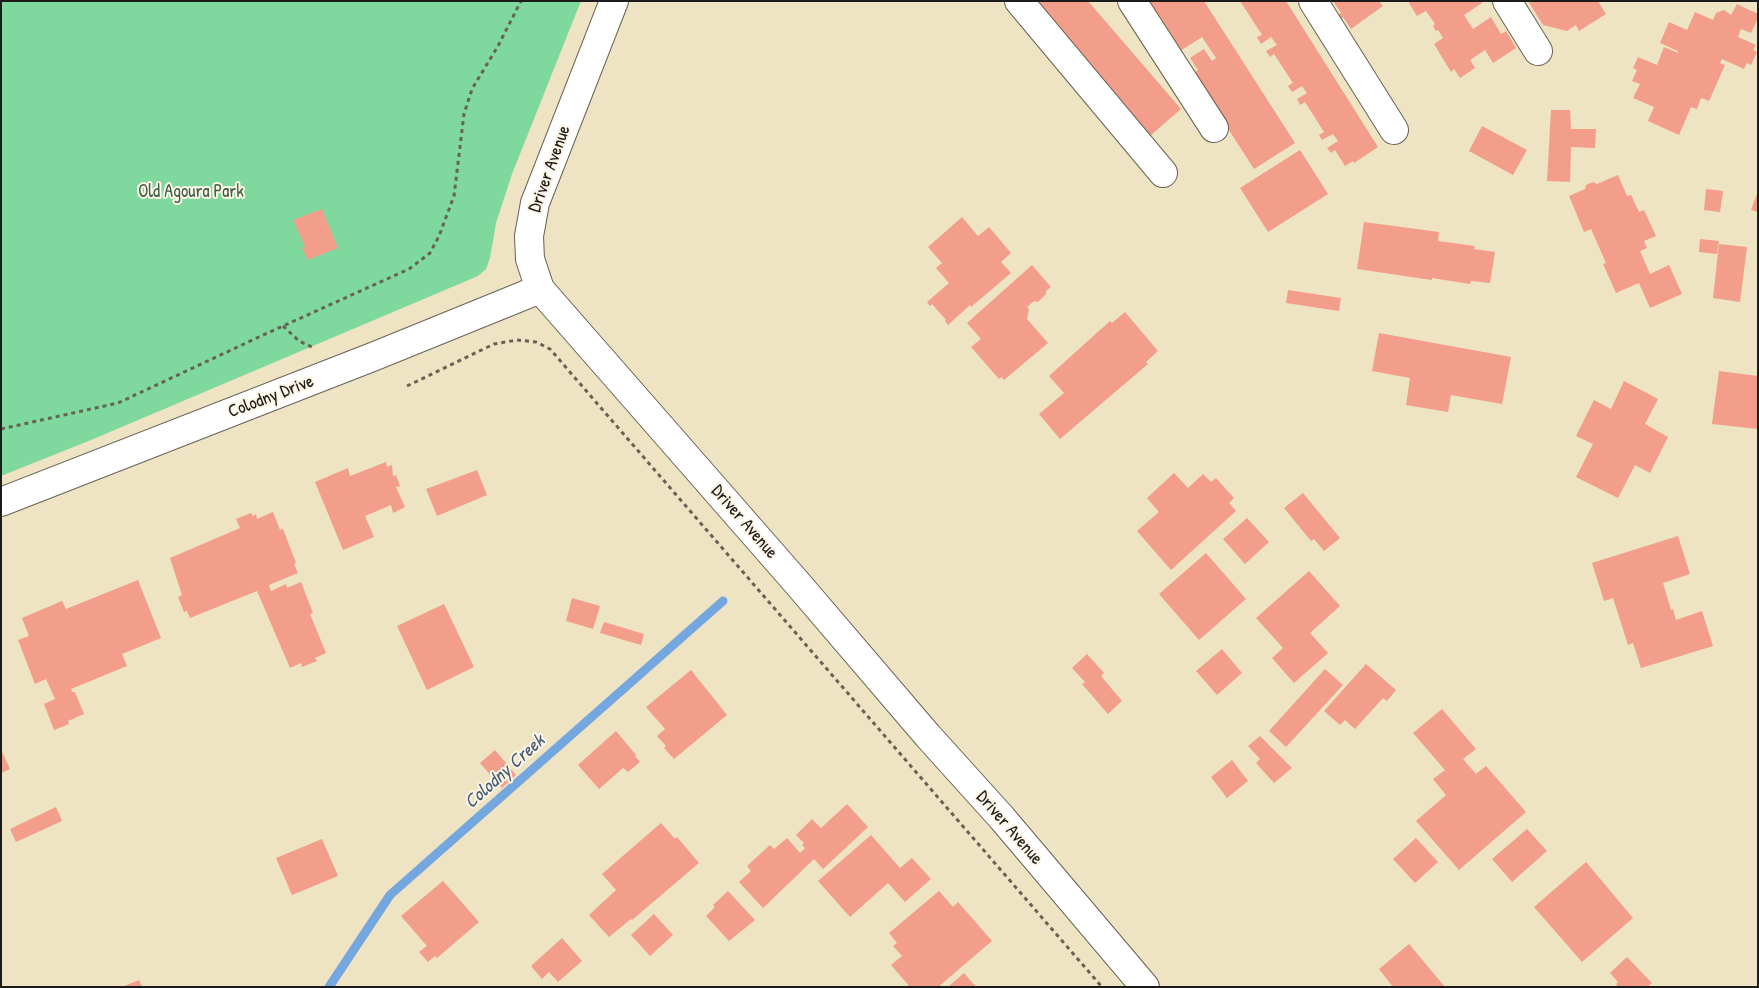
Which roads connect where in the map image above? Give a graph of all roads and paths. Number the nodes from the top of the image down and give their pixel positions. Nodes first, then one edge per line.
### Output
1 (521, 1) edge
2 (614, 1) edge
3 (1019, 1) edge
4 (1132, 1) edge
5 (1313, 1) edge
6 (1507, 1) edge
7 (1538, 51) dead end
8 (1214, 128) dead end
9 (1394, 130) dead end
10 (1163, 173) dead end
11 (540, 290) junction
12 (283, 326) junction
13 (322, 345) dead end
14 (406, 386) dead end
15 (1, 430) edge
16 (1, 502) edge
17 (1102, 987) edge
18 (1146, 987) edge

1 - 12 path
2 - 11 street, Driver Avenue
3 - 10 street
4 - 8 street
5 - 9 street
6 - 7 street
11 - 16 street, Colodny Drive
11 - 18 street, Driver Avenue
12 - 13 path
12 - 15 path
14 - 17 path

